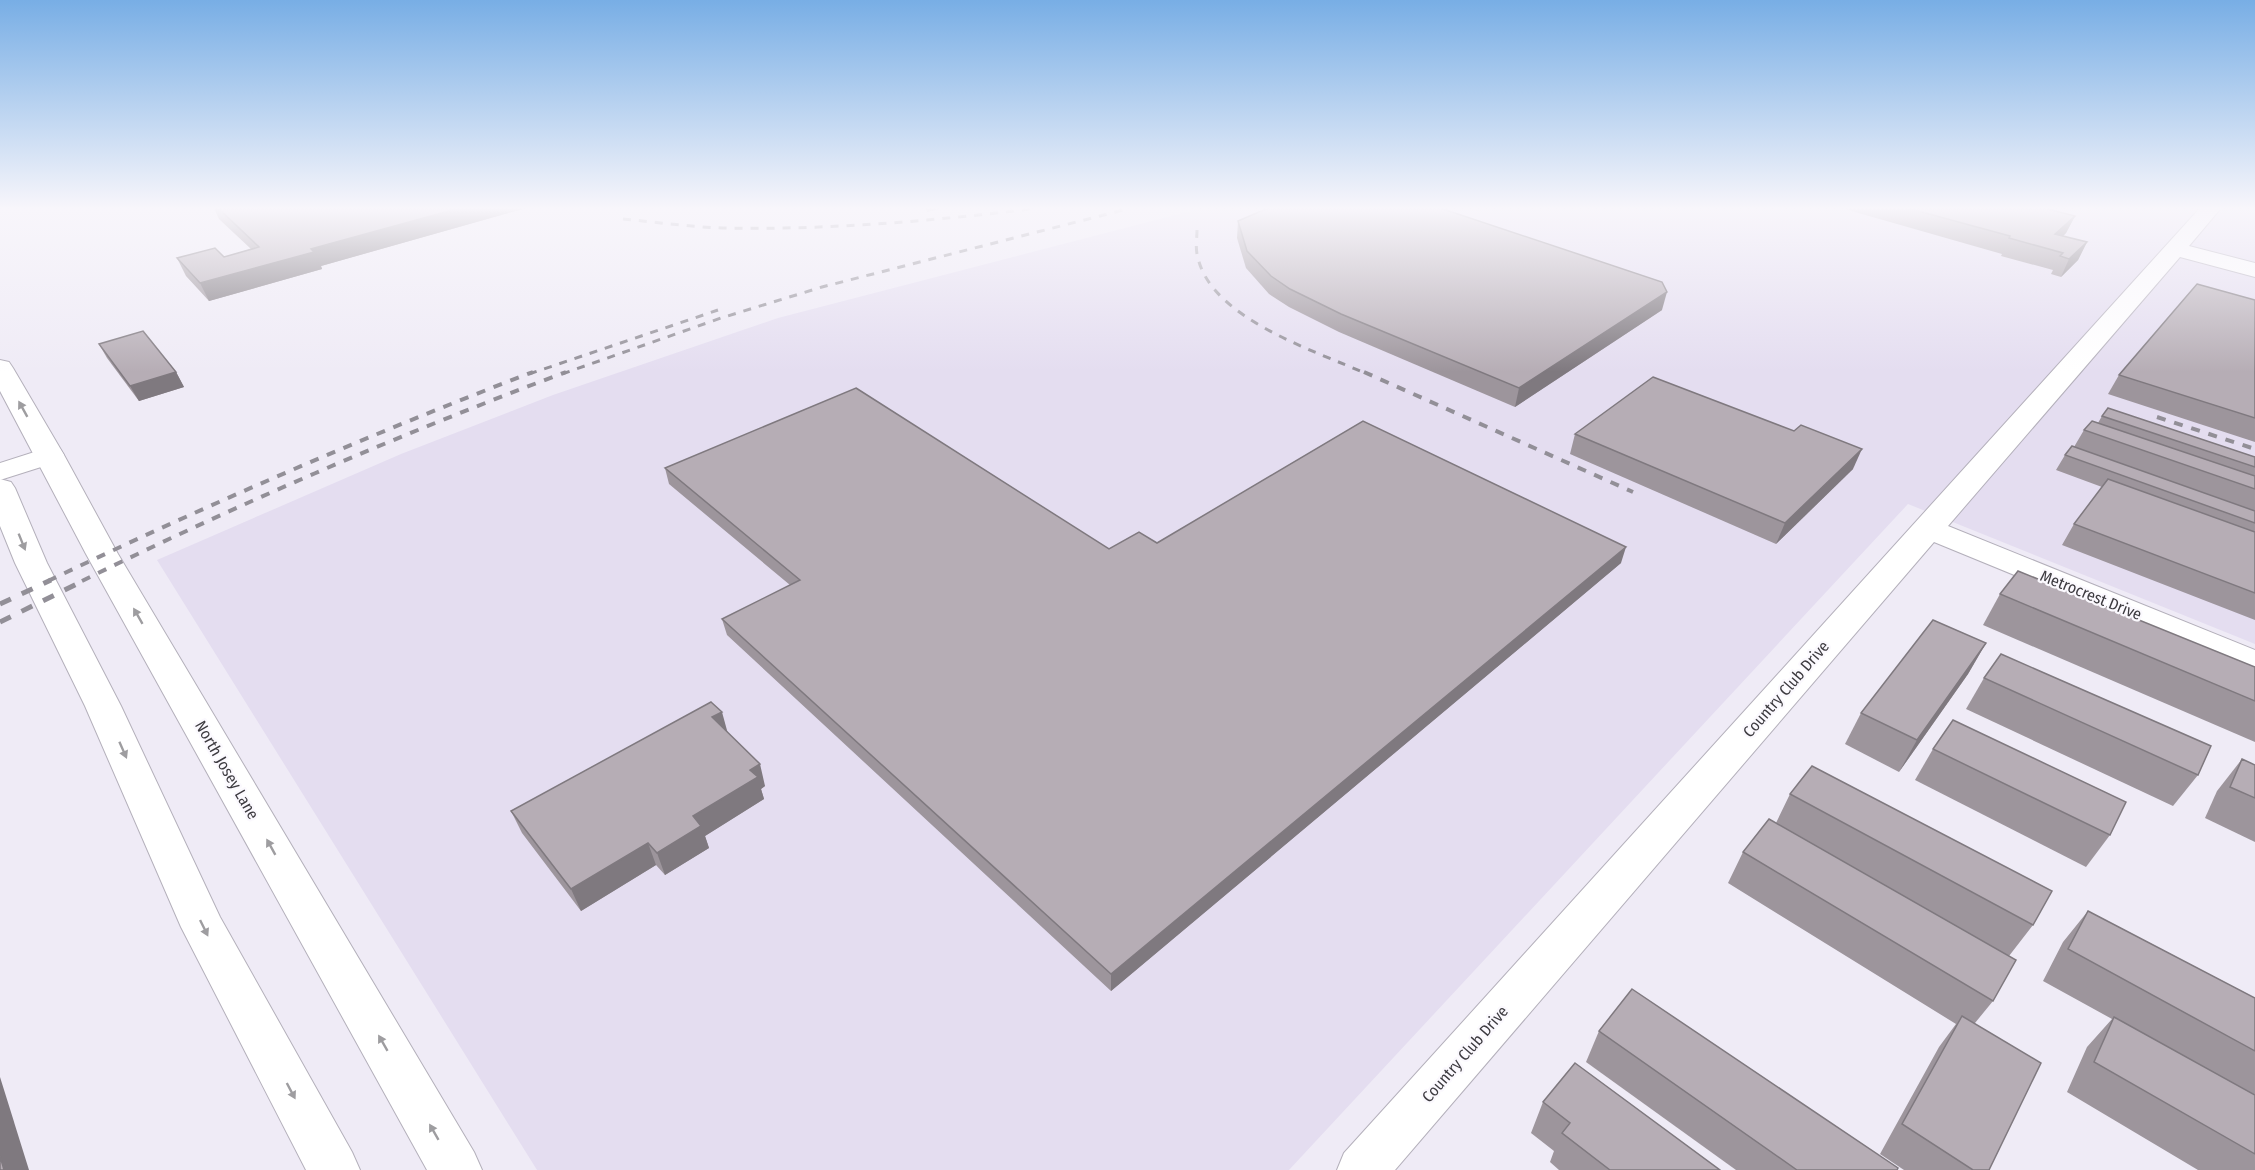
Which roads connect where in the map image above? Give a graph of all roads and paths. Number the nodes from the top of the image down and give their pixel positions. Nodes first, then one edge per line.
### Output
1 (2163, 263) edge
2 (2227, 263) edge
3 (2255, 270) edge
4 (0, 368) edge
5 (45, 446) junction
6 (0, 448) edge
7 (0, 472) edge
8 (0, 488) edge
9 (1926, 528) junction
10 (2255, 663) edge
11 (334, 1170) edge
12 (456, 1170) edge
13 (1362, 1170) edge

1 - 9 street, Country Club Drive
2 - 3 street
5 -> 4 main road, North Josey Lane
5 - 6 street
5 - 7 street
12 -> 5 main road, North Josey Lane
8 -> 11 main road
9 - 10 street, Metrocrest Drive
9 - 13 street, Country Club Drive

